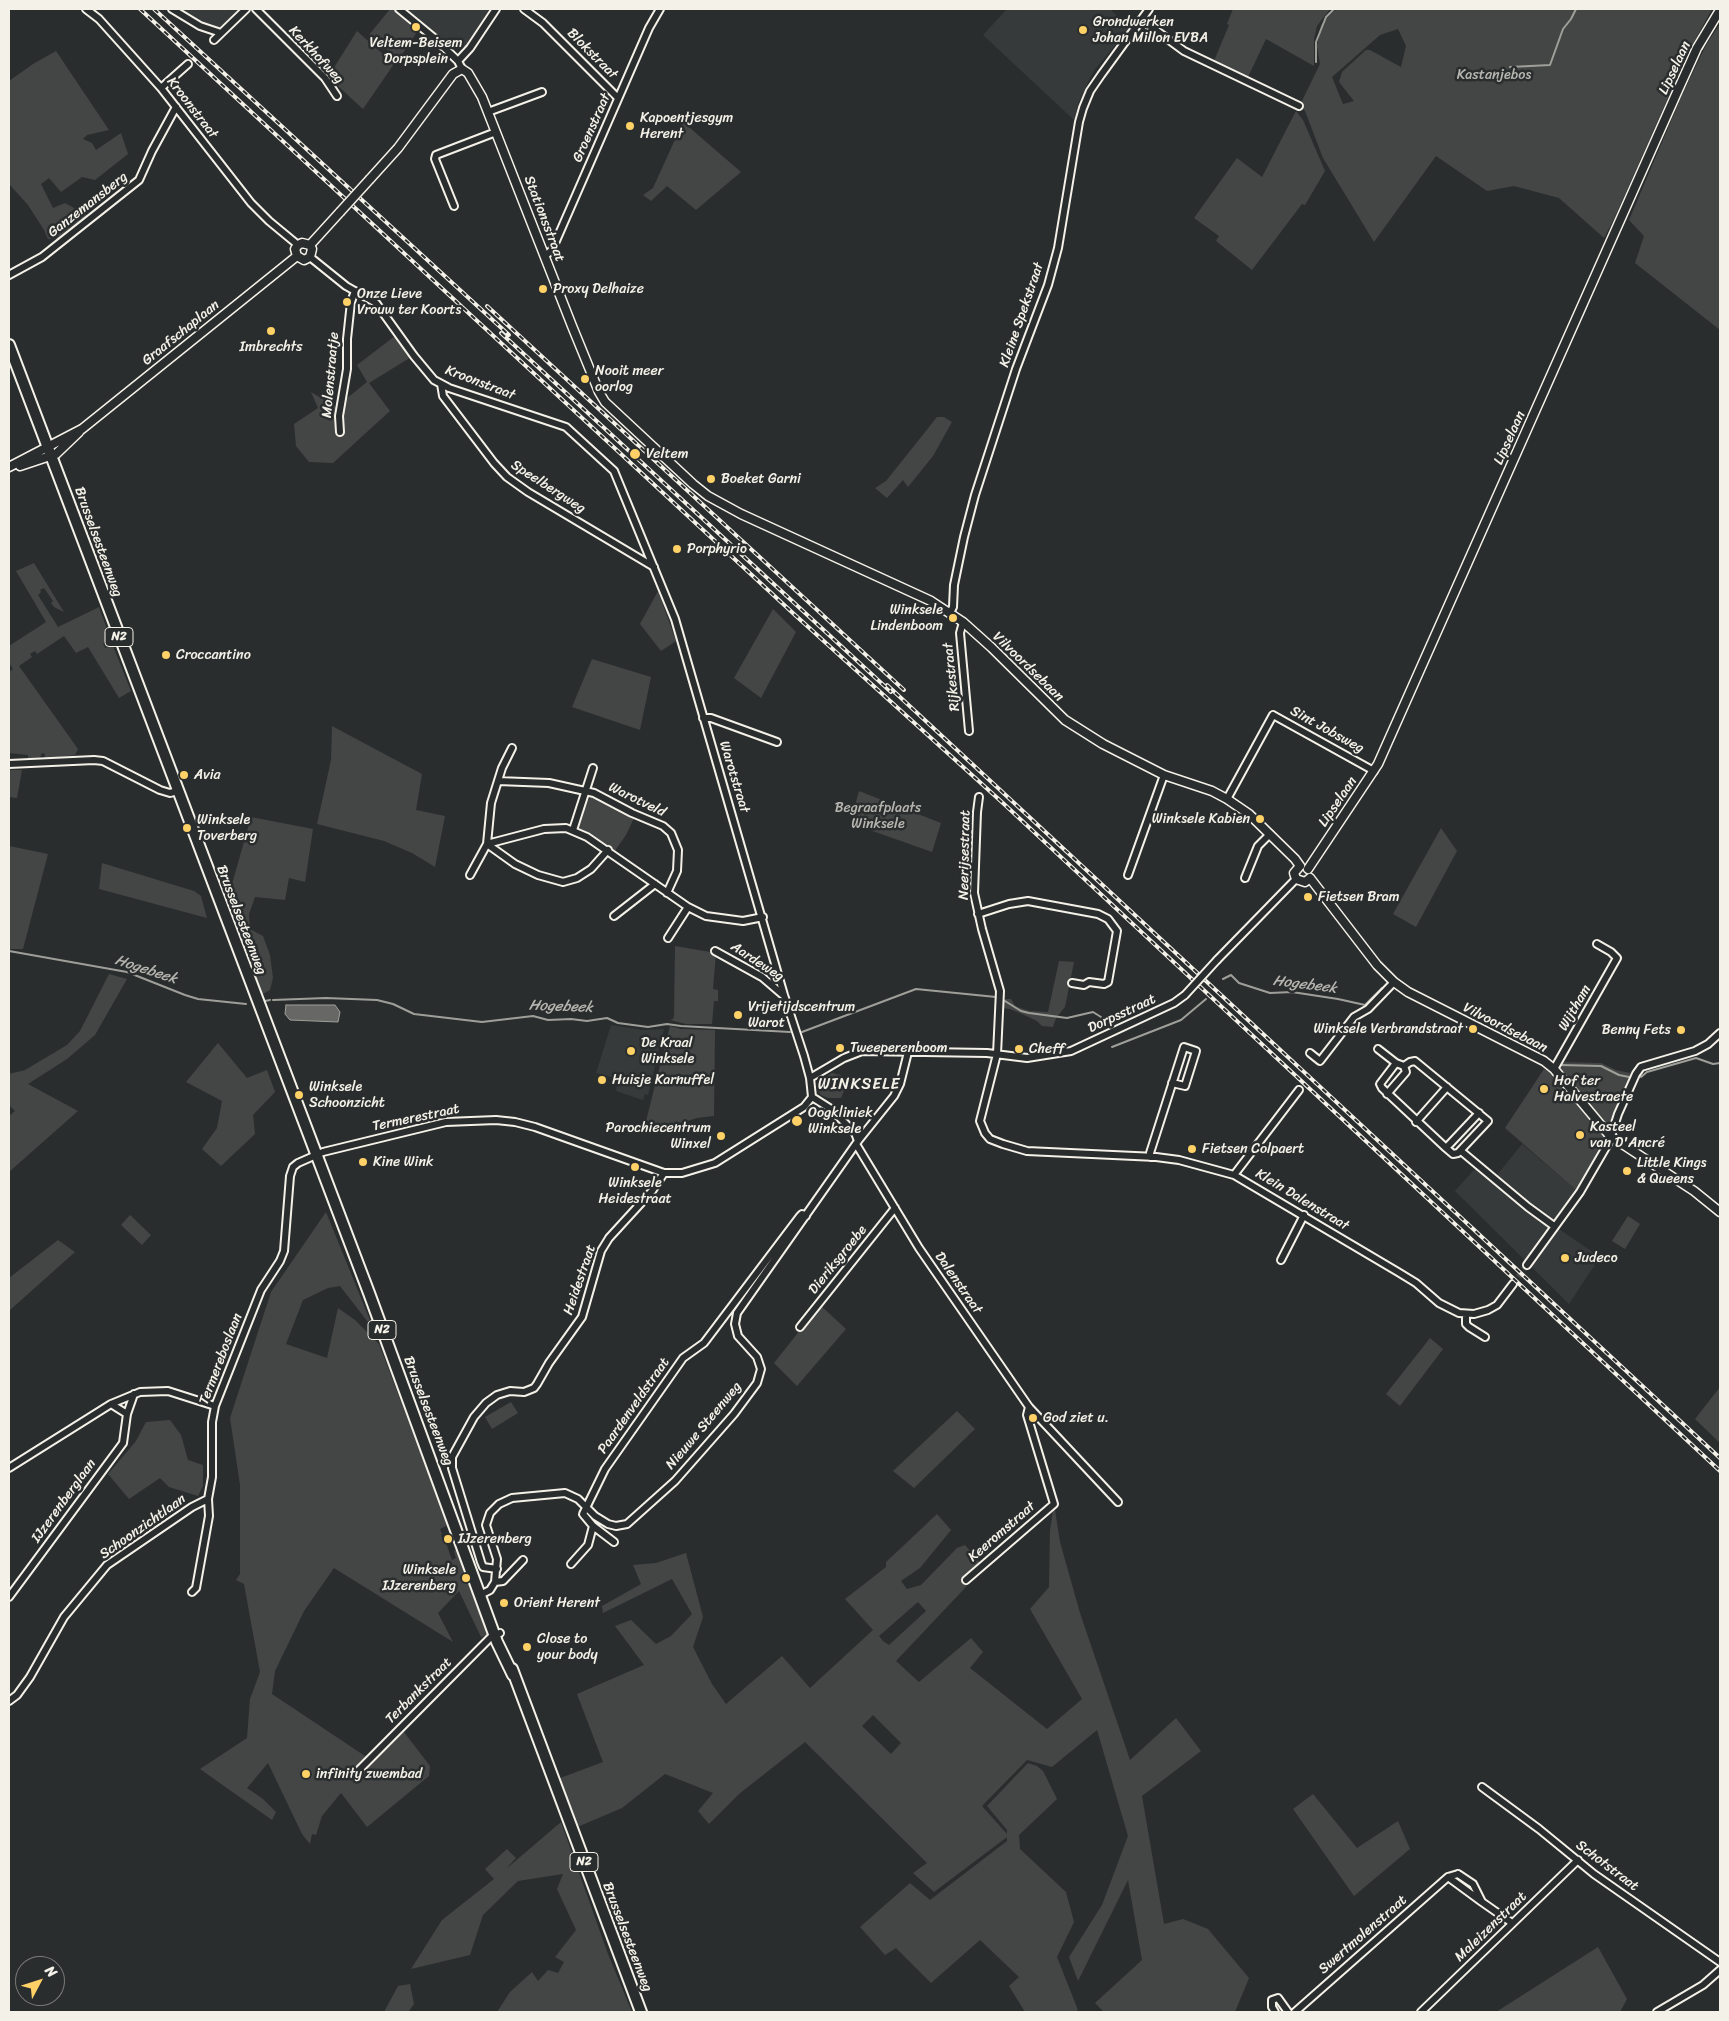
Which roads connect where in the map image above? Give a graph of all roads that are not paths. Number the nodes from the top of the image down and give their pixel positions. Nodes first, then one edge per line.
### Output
1 (86, 9) edge
2 (172, 9) edge
3 (246, 9) edge
4 (256, 9) edge
5 (398, 9) edge
6 (496, 9) edge
7 (524, 9) edge
8 (660, 9) edge
9 (1149, 9) edge
10 (1720, 10) edge
11 (1142, 20) junction
12 (221, 33) junction
13 (214, 40) dead end
14 (467, 50) junction
15 (451, 54) junction
16 (458, 61) junction
17 (188, 64) dead end
18 (462, 69) junction
19 (161, 88) junction
20 (542, 92) dead end
21 (337, 96) dead end
22 (618, 98) junction
23 (1299, 106) dead end
24 (176, 107) junction
25 (488, 112) junction
26 (496, 132) junction
27 (454, 206) dead end
28 (298, 245) junction
29 (310, 245) junction
30 (297, 256) junction
31 (310, 256) junction
32 (545, 256) junction
33 (9, 275) edge
34 (355, 291) junction
35 (9, 345) edge
36 (441, 384) junction
37 (449, 388) junction
38 (449, 403) junction
39 (82, 429) junction
40 (340, 432) dead end
41 (48, 447) junction
42 (52, 457) junction
43 (11, 466) edge
44 (614, 471) joint
45 (724, 505) joint
46 (654, 567) junction
47 (950, 613) junction
48 (963, 622) junction
49 (703, 718) junction
50 (969, 731) dead end
51 (777, 742) dead end
52 (512, 748) dead end
53 (9, 764) edge
54 (593, 768) dead end
55 (1374, 771) junction
56 (1164, 775) junction
57 (498, 781) junction
58 (178, 791) junction
59 (586, 792) junction
60 (979, 797) dead end
61 (1227, 798) junction
62 (573, 830) junction
63 (1270, 834) junction
64 (488, 844) junction
65 (608, 850) junction
66 (1300, 866) junction
67 (1308, 868) junction
68 (1128, 874) dead end
69 (470, 875) dead end
70 (1245, 878) dead end
71 (1310, 878) junction
72 (1296, 879) junction
73 (655, 884) junction
74 (667, 892) junction
75 (688, 907) junction
76 (978, 914) junction
77 (614, 916) dead end
78 (763, 917) junction
79 (668, 938) dead end
80 (1597, 944) dead end
81 (715, 950) dead end
82 (1394, 982) junction
83 (1072, 983) dead end
84 (784, 995) junction
85 (1720, 1033) edge
86 (1378, 1049) dead end
87 (908, 1052) junction
88 (1310, 1053) dead end
89 (996, 1054) junction
90 (1396, 1063) junction
91 (1404, 1066) junction
92 (1554, 1069) junction
93 (810, 1078) junction
94 (1172, 1083) junction
95 (1447, 1087) junction
96 (1299, 1090) dead end
97 (1387, 1094) junction
98 (812, 1096) junction
99 (1479, 1113) junction
100 (1416, 1122) junction
101 (1610, 1136) junction
102 (857, 1142) junction
103 (1446, 1148) junction
104 (1461, 1151) junction
105 (316, 1155) junction
106 (1150, 1156) junction
107 (664, 1173) junction
108 (1234, 1175) junction
109 (895, 1208) junction
110 (1720, 1212) edge
111 (806, 1216) junction
112 (1304, 1216) junction
113 (1554, 1226) junction
114 (1280, 1260) dead end
115 (1527, 1266) tunnel mouth
116 (1513, 1284) tunnel mouth
117 (1466, 1314) junction
118 (800, 1327) dead end
119 (1485, 1337) dead end
120 (134, 1394) junction
121 (111, 1404) junction
122 (215, 1406) junction
123 (1029, 1407) junction
124 (127, 1414) junction
125 (9, 1468) edge
126 (208, 1499) junction
127 (1118, 1502) dead end
128 (1054, 1504) joint
129 (586, 1506) junction
130 (592, 1526) junction
131 (614, 1542) dead end
132 (523, 1560) dead end
133 (571, 1564) dead end
134 (497, 1569) junction
135 (966, 1580) dead end
136 (495, 1582) junction
137 (192, 1592) dead end
138 (482, 1594) junction
139 (9, 1597) edge
140 (498, 1634) junction
141 (9, 1701) edge
142 (358, 1770) dead end
143 (1482, 1787) dead end
144 (1578, 1860) junction
145 (1512, 1923) junction
146 (1720, 1962) edge
147 (1720, 1970) edge
148 (641, 2012) edge
149 (1275, 2012) edge
150 (1288, 2012) edge
151 (1294, 2012) edge
152 (1421, 2012) edge
153 (1657, 2012) edge

1 - 19 street, Kroonstraat
2 - 12 street
3 - 12 street
4 - 21 street, Kerkhofweg
5 - 15 street
6 - 14 street
7 - 22 street, Blokstraat
8 - 22 street, Groenstraat
9 - 11 street, Kleine Spekstraat
10 - 55 street, Lipselaan
11 - 23 street
11 - 47 street, Kleine Spekstraat
12 - 13 street
14 - 15 street
14 - 16 street
15 - 16 street
16 - 18 street
17 - 19 street
18 - 25 street, Stationsstraat
18 - 29 street, bridge
19 - 24 street, Kroonstraat
20 - 25 street
22 - 32 street, Groenstraat
24 - 28 street, Kroonstraat
24 - 33 street, Ganzemansberg
25 - 26 street, Stationsstraat
26 - 27 street
26 - 32 street, Stationsstraat
28 - 29 street
28 - 30 street
29 - 31 street
30 - 31 street
30 - 39 street, Graafschaplaan
31 - 34 street, Kroonstraat
32 - 45 street, Stationsstraat
34 - 36 street, Kroonstraat
34 - 40 street, Molenstraatje
35 - 41 main road, Brusselsesteenweg / N2
36 - 37 street, Kroonstraat
36 - 38 street, Speelbergweg
37 - 38 street
37 - 44 street, Kroonstraat
38 - 46 street, Speelbergweg
39 - 41 street, Graafschaplaan
39 - 42 street, Graafschaplaan
41 - 42 main road, Brusselsesteenweg / N2
41 - 43 street, Graafschaplaan
42 - 43 street
42 - 58 main road, Brusselsesteenweg / N2
44 - 46 street, Warotstraat
45 - 47 street, Vilvoordsebaan
46 - 49 street, Warotstraat
47 - 48 street, Vilvoordsebaan
48 - 50 street, Rijkestraat
48 - 56 street, Vilvoordsebaan
49 - 51 street
49 - 78 street, Warotstraat
52 - 57 street
53 - 58 street
54 - 59 street, Warotveld
55 - 61 street, Sint Jobsweg
55 - 67 street, Lipselaan
56 - 61 street, Vilvoordsebaan
56 - 68 street
57 - 59 street, Warotveld
57 - 64 street
58 - 105 main road, Brusselsesteenweg / N2
59 - 62 street, Warotveld
59 - 74 street, Warotveld
60 - 76 street, Neerijsestraat
61 - 63 street, Vilvoordsebaan
62 - 64 street
62 - 65 street
63 - 66 street, Vilvoordsebaan
63 - 70 street
64 - 65 street
64 - 69 street
65 - 73 street
66 - 67 street
66 - 72 street
67 - 71 street
71 - 72 street
71 - 82 street, Vilvoordsebaan
72 - 89 street, Dorpsstraat, bridge
73 - 74 street
73 - 77 street
74 - 75 street
75 - 78 street
75 - 79 street
76 - 83 street, Neerijsestraat
76 - 89 street, Neerijsestraat
78 - 84 street, Warotstraat
80 - 92 street, Wijtham
81 - 84 street, Aardeweg
82 - 88 street
82 - 92 street, Vilvoordsebaan
84 - 93 street, Warotstraat
85 - 101 street
86 - 90 street
87 - 89 street, Dorpsstraat
87 - 93 street, Dorpsstraat
87 - 102 street
89 - 106 street, Klein Dalenstraat
90 - 91 street
90 - 97 street
91 - 95 street
91 - 97 street
92 - 101 street, Vilvoordsebaan
93 - 98 street, Warotstraat
94 - 94 street
94 - 106 street
95 - 99 street
95 - 100 street
96 - 108 street
97 - 100 street
98 - 102 street, Dalenstraat
98 - 107 street
99 - 103 street
99 - 104 street
100 - 103 street
101 - 110 street, Vilvoordsebaan
101 - 113 street
102 - 109 street, Dalenstraat
102 - 111 street, Nieuwe Steenweg
103 - 104 street
104 - 113 street
105 - 107 street, Termerestraat
105 - 122 street, Termereboslaan
105 - 138 main road, Brusselsesteenweg / N2
106 - 108 street, Klein Dalenstraat
107 - 134 street, Heidestraat
108 - 112 street, Klein Dalenstraat
109 - 118 street, Dieriksgroebe
109 - 123 street, Dalenstraat
111 - 129 street, Paardenveldstraat
111 - 129 street, Nieuwe Steenweg
112 - 114 street
112 - 117 street, Klein Dalenstraat
113 - 115 street
116 - 117 street
117 - 119 street
120 - 121 street
120 - 122 street
120 - 124 street, IJzerenberglaan
121 - 124 street
121 - 125 street
122 - 126 street, Termereboslaan
123 - 127 street
123 - 128 street, Dalenstraat
124 - 139 street, IJzerenberglaan
126 - 137 street, Termereboslaan
126 - 141 street, Schoonzichtlaan
128 - 135 street, Keeromstraat
129 - 130 street
129 - 134 street, Nieuwe Steenweg
130 - 131 street
130 - 133 street
132 - 136 street
134 - 136 street, Nieuwe Steenweg
136 - 138 street
138 - 140 main road, Brusselsesteenweg / N2
140 - 142 street, Terbankstraat
140 - 148 main road, Brusselsesteenweg / N2
143 - 144 street, Schotstraat
144 - 145 street, Maleizenstraat
144 - 146 street, Schotstraat
145 - 151 street, Swertmolenstraat
145 - 152 street, Maleizenstraat
147 - 153 street
149 - 150 street

